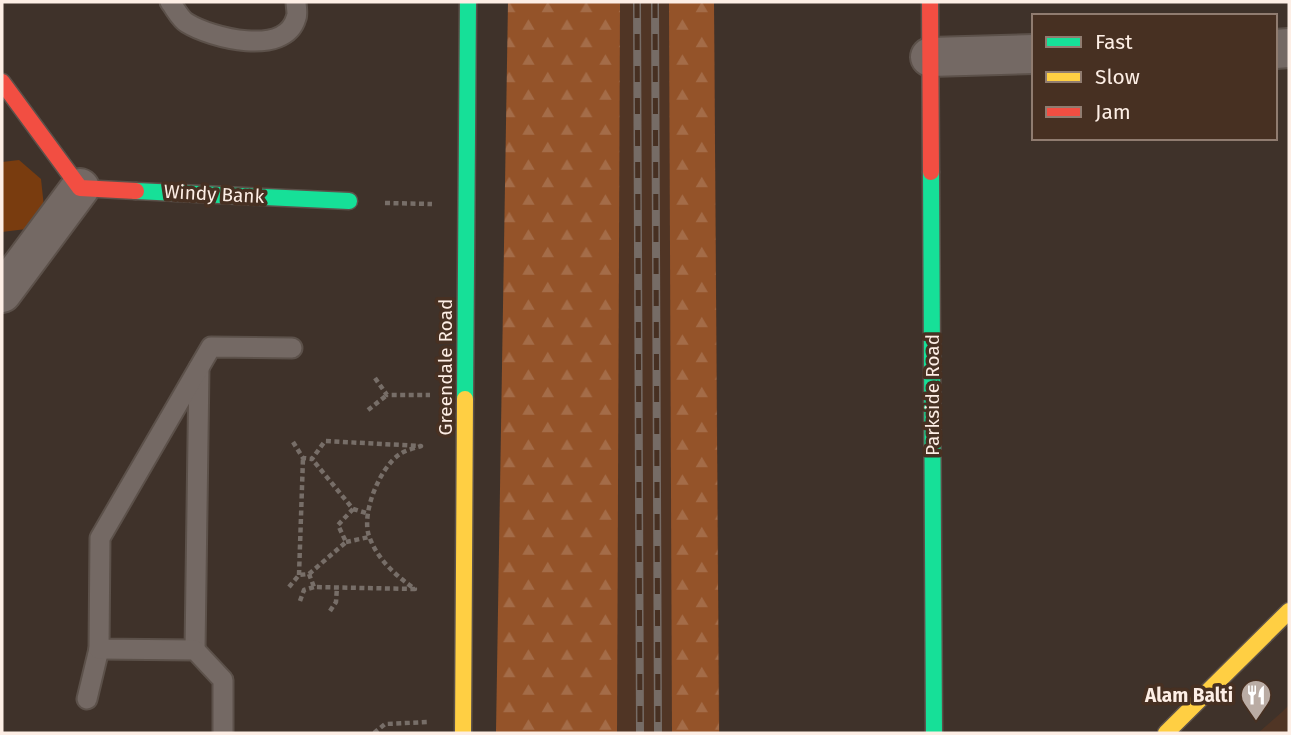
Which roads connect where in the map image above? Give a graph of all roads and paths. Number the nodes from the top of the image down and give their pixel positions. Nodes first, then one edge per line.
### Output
1 (170, 2) edge
2 (296, 2) edge
3 (468, 2) edge
4 (930, 2) edge
5 (1032, 54) edge
6 (930, 57) junction
7 (2, 82) edge
8 (80, 187) junction
9 (349, 201) joint
10 (467, 205) junction
11 (2, 293) edge
12 (292, 348) dead end
13 (199, 366) junction
14 (375, 378) dead end
15 (387, 395) junction
16 (466, 395) junction
17 (368, 410) dead end
18 (293, 442) dead end
19 (303, 458) junction
20 (312, 459) junction
21 (353, 509) junction
22 (366, 513) junction
23 (369, 536) junction
24 (346, 542) junction
25 (309, 574) junction
26 (299, 575) junction
27 (289, 587) dead end
28 (314, 587) junction
29 (337, 587) junction
30 (300, 601) dead end
31 (330, 611) dead end
32 (1289, 611) edge
33 (99, 649) junction
34 (195, 650) junction
35 (87, 699) dead end
36 (463, 727) edge
37 (223, 733) edge
38 (374, 733) edge
39 (934, 733) edge
40 (1166, 733) edge

1 - 2 lane
3 - 10 street, Greendale Road
4 - 6 street, Parkside Road
5 - 6 street
6 - 39 street, Parkside Road
7 - 8 street
8 - 9 street, Windy Bank
8 - 11 street
9 - 10 path
10 - 16 street, Greendale Road
12 - 13 lane
13 - 33 lane
13 - 34 lane
14 - 15 path
15 - 16 path
15 - 17 path
16 - 36 street, Greendale Road
18 - 19 path
19 - 20 path
19 - 26 path
20 - 21 path
20 - 22 path
21 - 22 path
21 - 24 path
22 - 23 path
23 - 24 path
23 - 29 path
24 - 25 path
25 - 26 path
25 - 28 path
26 - 27 path
28 - 29 path
28 - 30 path
29 - 31 path
32 - 40 street
33 - 34 lane
33 - 35 lane
34 - 37 lane
36 - 38 path

